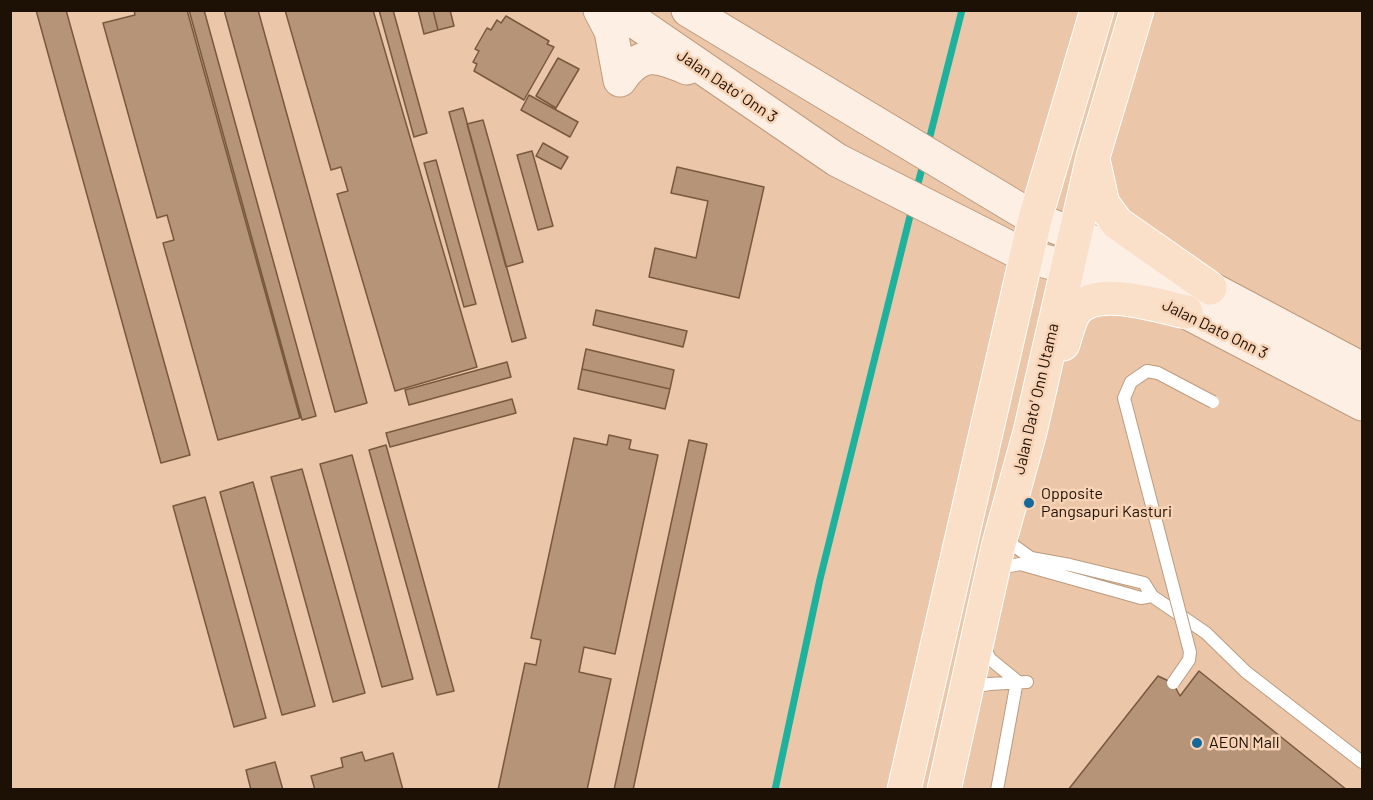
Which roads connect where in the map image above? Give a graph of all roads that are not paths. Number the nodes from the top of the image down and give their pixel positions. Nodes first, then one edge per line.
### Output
1 (600, 10) edge
2 (688, 10) edge
3 (1097, 10) edge
4 (1137, 10) edge
5 (633, 15) edge
6 (724, 84) junction
7 (1093, 157) junction
8 (1035, 219) junction
9 (1076, 233) junction
10 (1026, 256) junction
11 (1066, 267) junction
12 (1210, 288) junction
13 (1186, 312) junction
14 (1362, 369) edge
15 (1213, 402) dead end
16 (1362, 404) edge
17 (1030, 432) junction
18 (1006, 515) junction
19 (1070, 565) junction
20 (991, 577) junction
21 (1069, 579) junction
22 (1152, 596) junction
23 (978, 635) junction
24 (1022, 681) junction
25 (1173, 683) dead end
26 (966, 689) junction
27 (1362, 762) edge
28 (904, 789) edge
29 (944, 789) edge
30 (997, 789) edge

1 - 6 main road
2 - 8 main road, Jalan Dato Onn 3
3 - 8 main road
4 - 7 main road, Jalan Dato' Onn Utama
5 - 6 main road, Jalan Dato' Onn 3
6 - 10 main road, Jalan Dato' Onn 3
7 - 9 main road, Jalan Dato' Onn Utama
7 - 12 main road
8 - 9 main road, Jalan Dato Onn 3
8 - 10 main road
9 - 11 main road, Jalan Dato' Onn Utama
9 - 12 main road, Jalan Dato Onn 3
10 - 11 main road, Jalan Dato Onn 3
10 - 28 main road
11 - 13 main road, Jalan Dato Onn 3
11 - 17 main road, Jalan Dato' Onn Utama
12 - 14 main road, Jalan Dato Onn 3
13 - 16 main road, Jalan Dato Onn 3
13 - 17 main road
15 - 25 lane, bridge
17 - 18 main road, Jalan Dato' Onn Utama
18 - 19 lane
18 - 20 main road, Jalan Dato' Onn Utama
19 - 21 lane
19 - 22 lane
20 - 21 lane
20 - 23 main road, Jalan Dato' Onn Utama
21 - 22 lane
22 - 27 lane
23 - 24 lane
23 - 26 main road, Jalan Dato' Onn Utama
24 - 26 lane
24 - 30 lane
26 - 29 main road, Jalan Dato' Onn Utama

